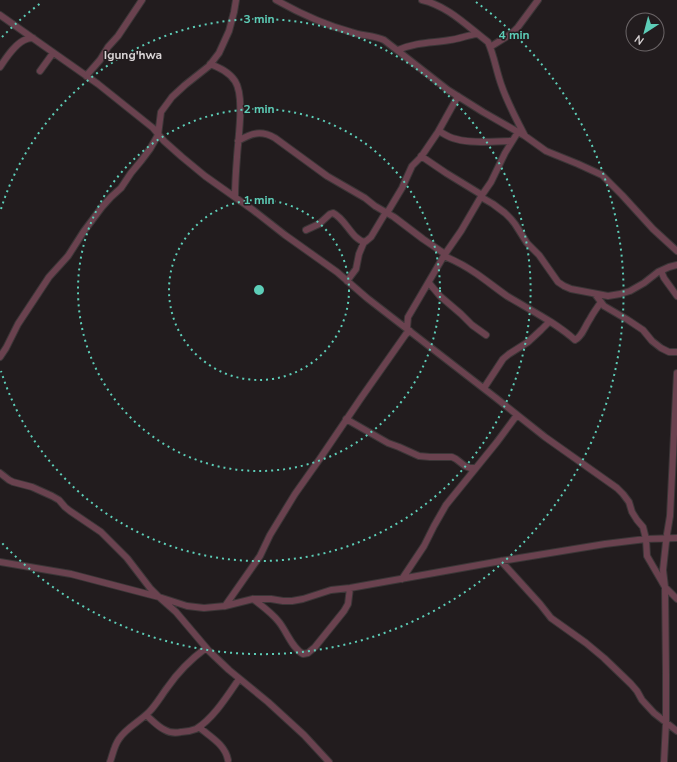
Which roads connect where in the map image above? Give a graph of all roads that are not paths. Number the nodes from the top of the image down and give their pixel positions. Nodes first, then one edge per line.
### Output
1 (142, 0) edge
2 (236, 0) edge
3 (276, 0) edge
4 (422, 0) edge
5 (538, 0) edge
6 (0, 15) edge
7 (478, 34) junction
8 (33, 38) junction
9 (490, 47) junction
10 (398, 50) junction
11 (53, 53) junction
12 (210, 64) junction
13 (0, 67) edge
14 (40, 71) dead end
15 (86, 76) junction
16 (458, 96) junction
17 (439, 131) junction
18 (518, 132) junction
19 (158, 135) junction
20 (525, 136) junction
21 (238, 141) junction
22 (512, 141) junction
23 (421, 156) junction
24 (482, 196) junction
25 (235, 197) junction
26 (386, 212) junction
27 (306, 230) dead end
28 (364, 242) junction
29 (677, 251) edge
30 (445, 255) junction
31 (677, 265) edge
32 (661, 271) junction
33 (347, 281) junction
34 (429, 283) junction
35 (595, 294) junction
36 (677, 296) edge
37 (601, 302) junction
38 (549, 322) junction
39 (409, 329) junction
40 (486, 335) dead end
41 (677, 352) edge
42 (0, 357) edge
43 (677, 373) edge
44 (484, 388) junction
45 (517, 415) junction
46 (346, 419) junction
47 (475, 468) junction
48 (0, 473) edge
49 (668, 538) junction
50 (677, 538) edge
51 (646, 539) junction
52 (502, 561) junction
53 (0, 562) edge
54 (402, 578) junction
55 (665, 587) junction
56 (350, 588) junction
57 (159, 597) junction
58 (253, 599) junction
59 (677, 599) edge
60 (225, 606) junction
61 (206, 648) junction
62 (239, 679) junction
63 (146, 715) junction
64 (666, 723) junction
65 (199, 727) junction
66 (677, 731) edge
67 (228, 760) dead end
68 (327, 761) edge
69 (110, 762) edge
70 (664, 762) edge

1 - 15 street
2 - 12 street
3 - 10 street
4 - 7 street
5 - 9 street
6 - 8 street
7 - 9 street
7 - 10 street
8 - 11 street
8 - 13 street
9 - 20 street
10 - 16 street
11 - 14 street
11 - 15 street
12 - 19 street
12 - 21 street
15 - 19 street
16 - 17 street
16 - 18 street
17 - 22 street
17 - 23 street
18 - 20 street
18 - 22 street
19 - 25 street
19 - 42 street
20 - 29 street
21 - 25 street
21 - 26 street
22 - 24 street
23 - 24 street
23 - 26 street
24 - 30 street
24 - 35 street
25 - 33 street
26 - 28 street
26 - 30 street
27 - 28 street
28 - 33 street
30 - 34 street
30 - 38 street
31 - 32 street
32 - 35 street
32 - 36 street
33 - 39 street
34 - 39 street
34 - 40 street
35 - 37 street
37 - 38 street
37 - 41 street
38 - 44 street
39 - 44 street
39 - 46 street
43 - 49 street
44 - 45 street
45 - 47 street
45 - 51 street
46 - 47 street
46 - 60 street
47 - 54 street
48 - 57 street
49 - 50 street
49 - 51 street
49 - 55 street
51 - 52 street
51 - 55 street
52 - 54 street
52 - 64 street
53 - 57 street
54 - 56 street
55 - 59 street
55 - 64 street
56 - 58 street
56 - 58 street
57 - 60 street
57 - 61 street
58 - 60 street
61 - 62 street
61 - 63 street
62 - 65 street
62 - 68 street
63 - 65 street
63 - 69 street
64 - 66 street
64 - 70 street
65 - 67 street

